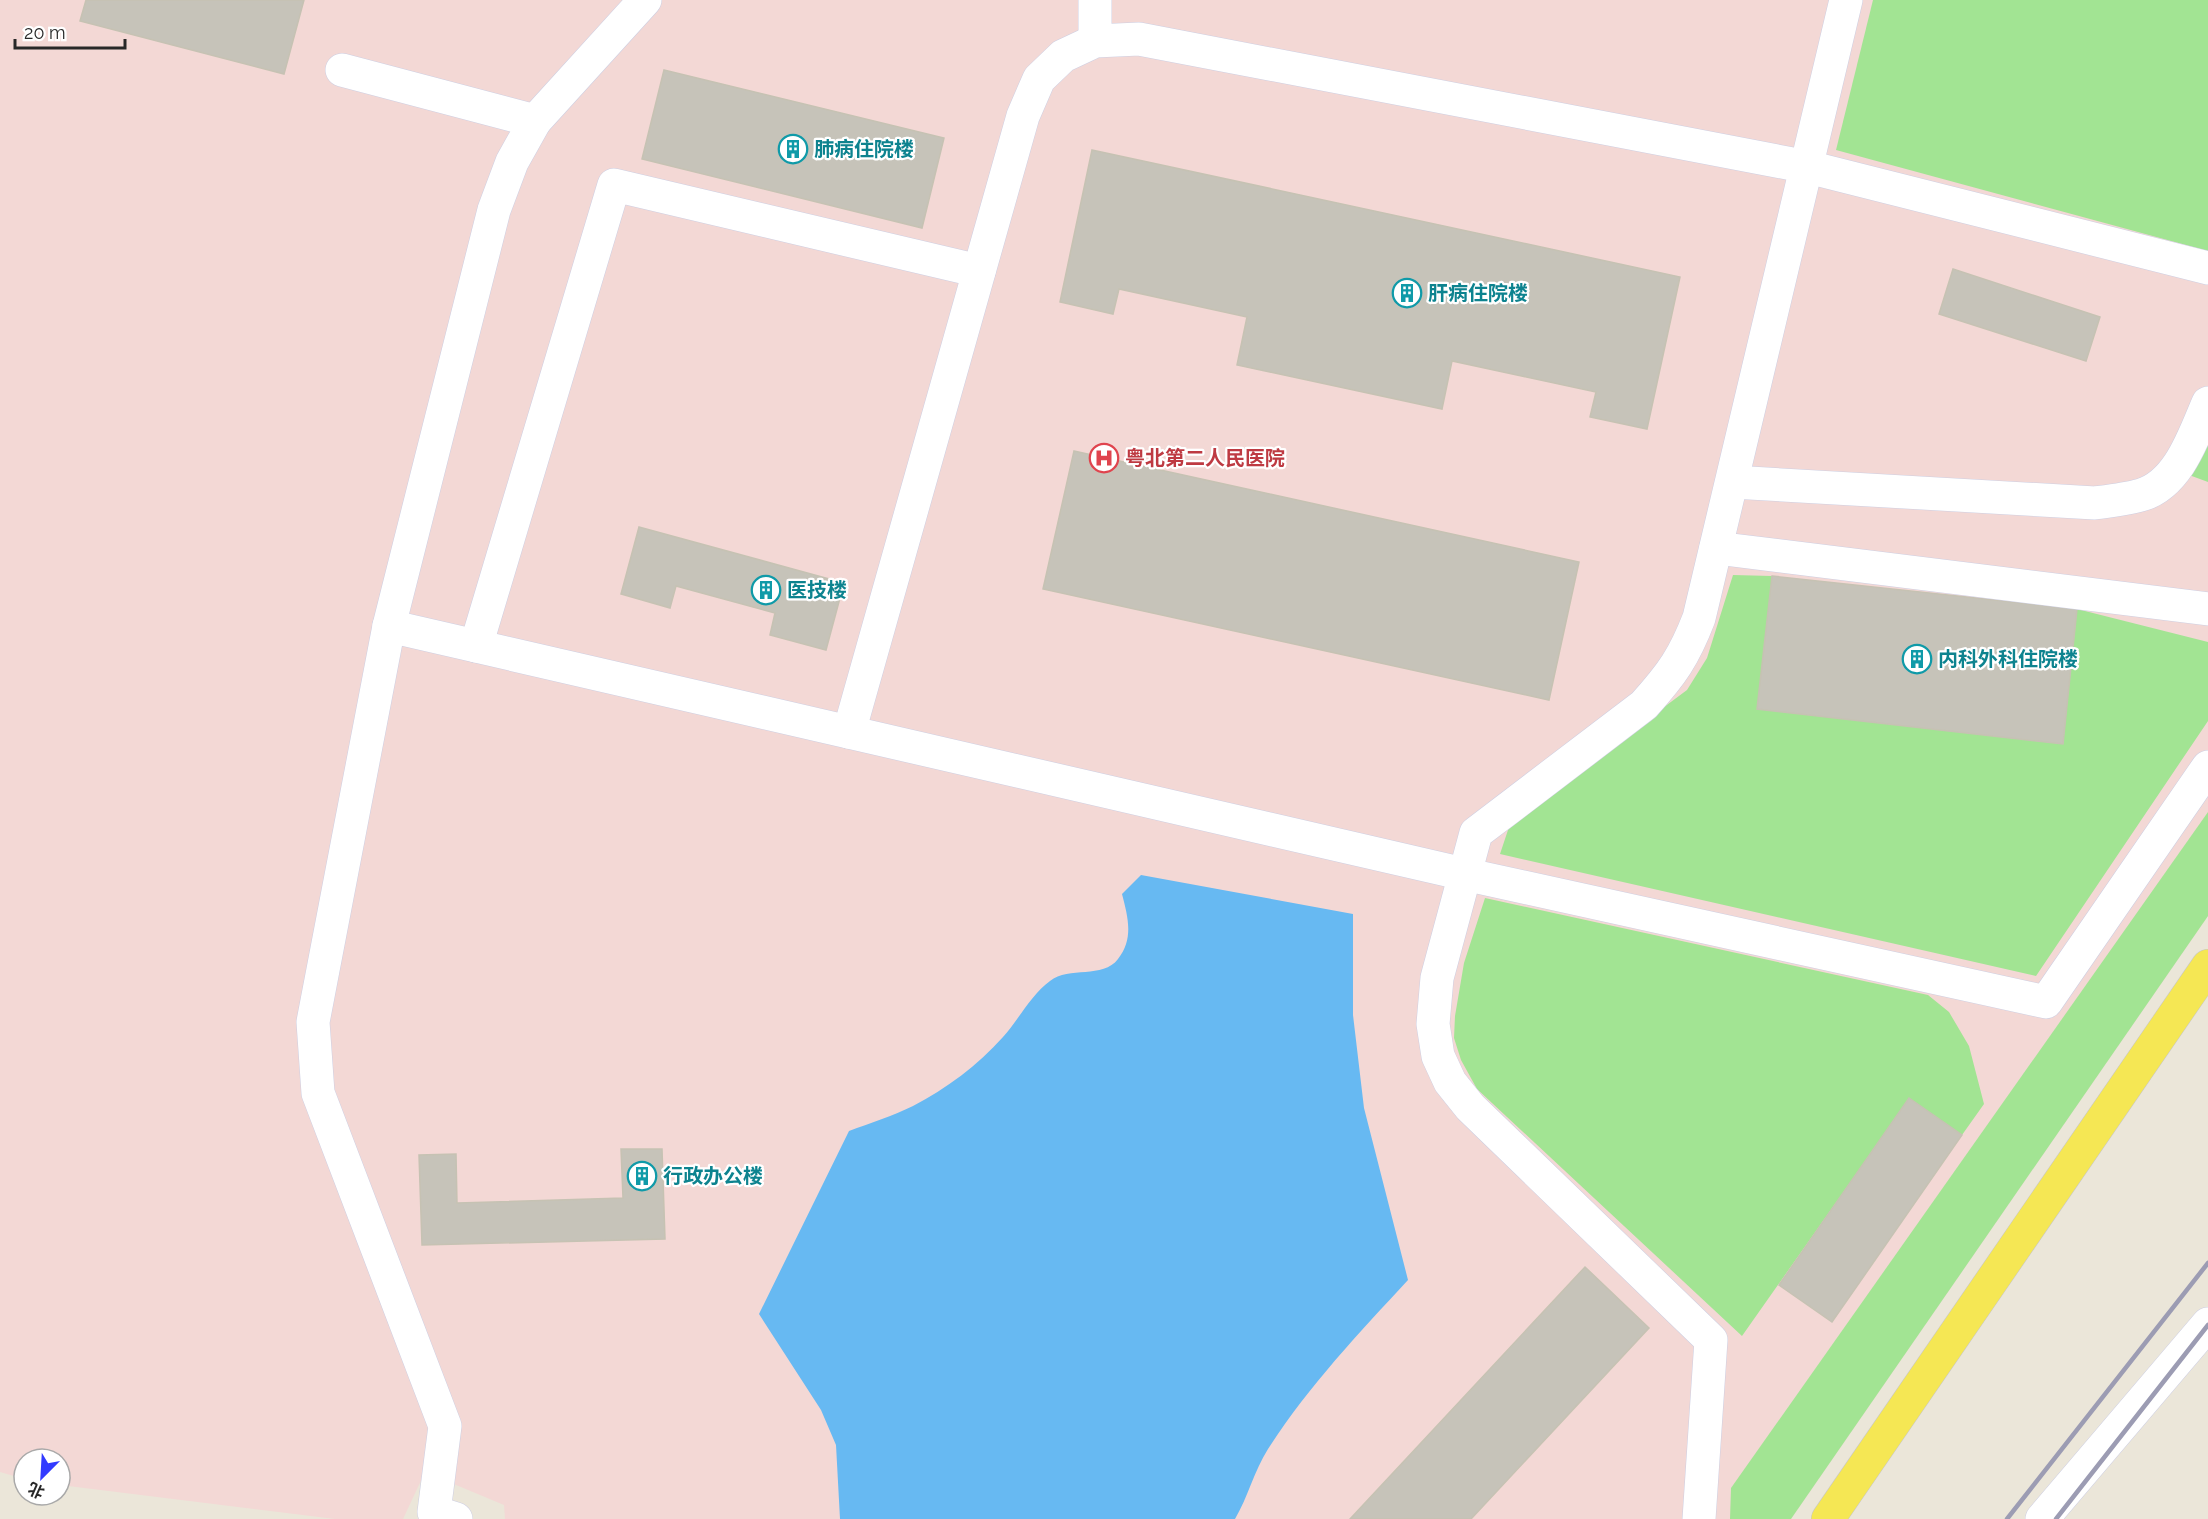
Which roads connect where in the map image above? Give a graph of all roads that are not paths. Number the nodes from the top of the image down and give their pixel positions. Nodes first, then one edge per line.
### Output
1 (645, 0) edge
2 (1095, 0) edge
3 (1846, 0) edge
4 (1095, 41) junction
5 (342, 70) dead end
6 (535, 121) junction
7 (1808, 167) junction
8 (2208, 268) edge
9 (980, 271) junction
10 (2208, 403) edge
11 (1732, 482) junction
12 (1716, 548) junction
13 (2208, 609) edge
14 (389, 626) junction
15 (476, 646) junction
16 (849, 732) junction
17 (2208, 767) edge
18 (1464, 874) junction
19 (2208, 966) edge
20 (2208, 1324) edge
21 (456, 1519) edge
22 (1699, 1519) edge
23 (1828, 1519) edge
24 (2042, 1519) edge

1 - 6 street
2 - 4 street
3 - 7 street
4 - 7 street
4 - 9 street
5 - 6 street
6 - 14 street
7 - 8 street
7 - 11 street
9 - 15 street
9 - 16 street
10 - 11 street
11 - 12 street
12 - 13 street
12 - 18 street
14 - 15 street
14 - 21 street
15 - 16 street
16 - 18 street
17 - 18 street
18 - 22 street
19 - 23 main road
20 - 24 street

